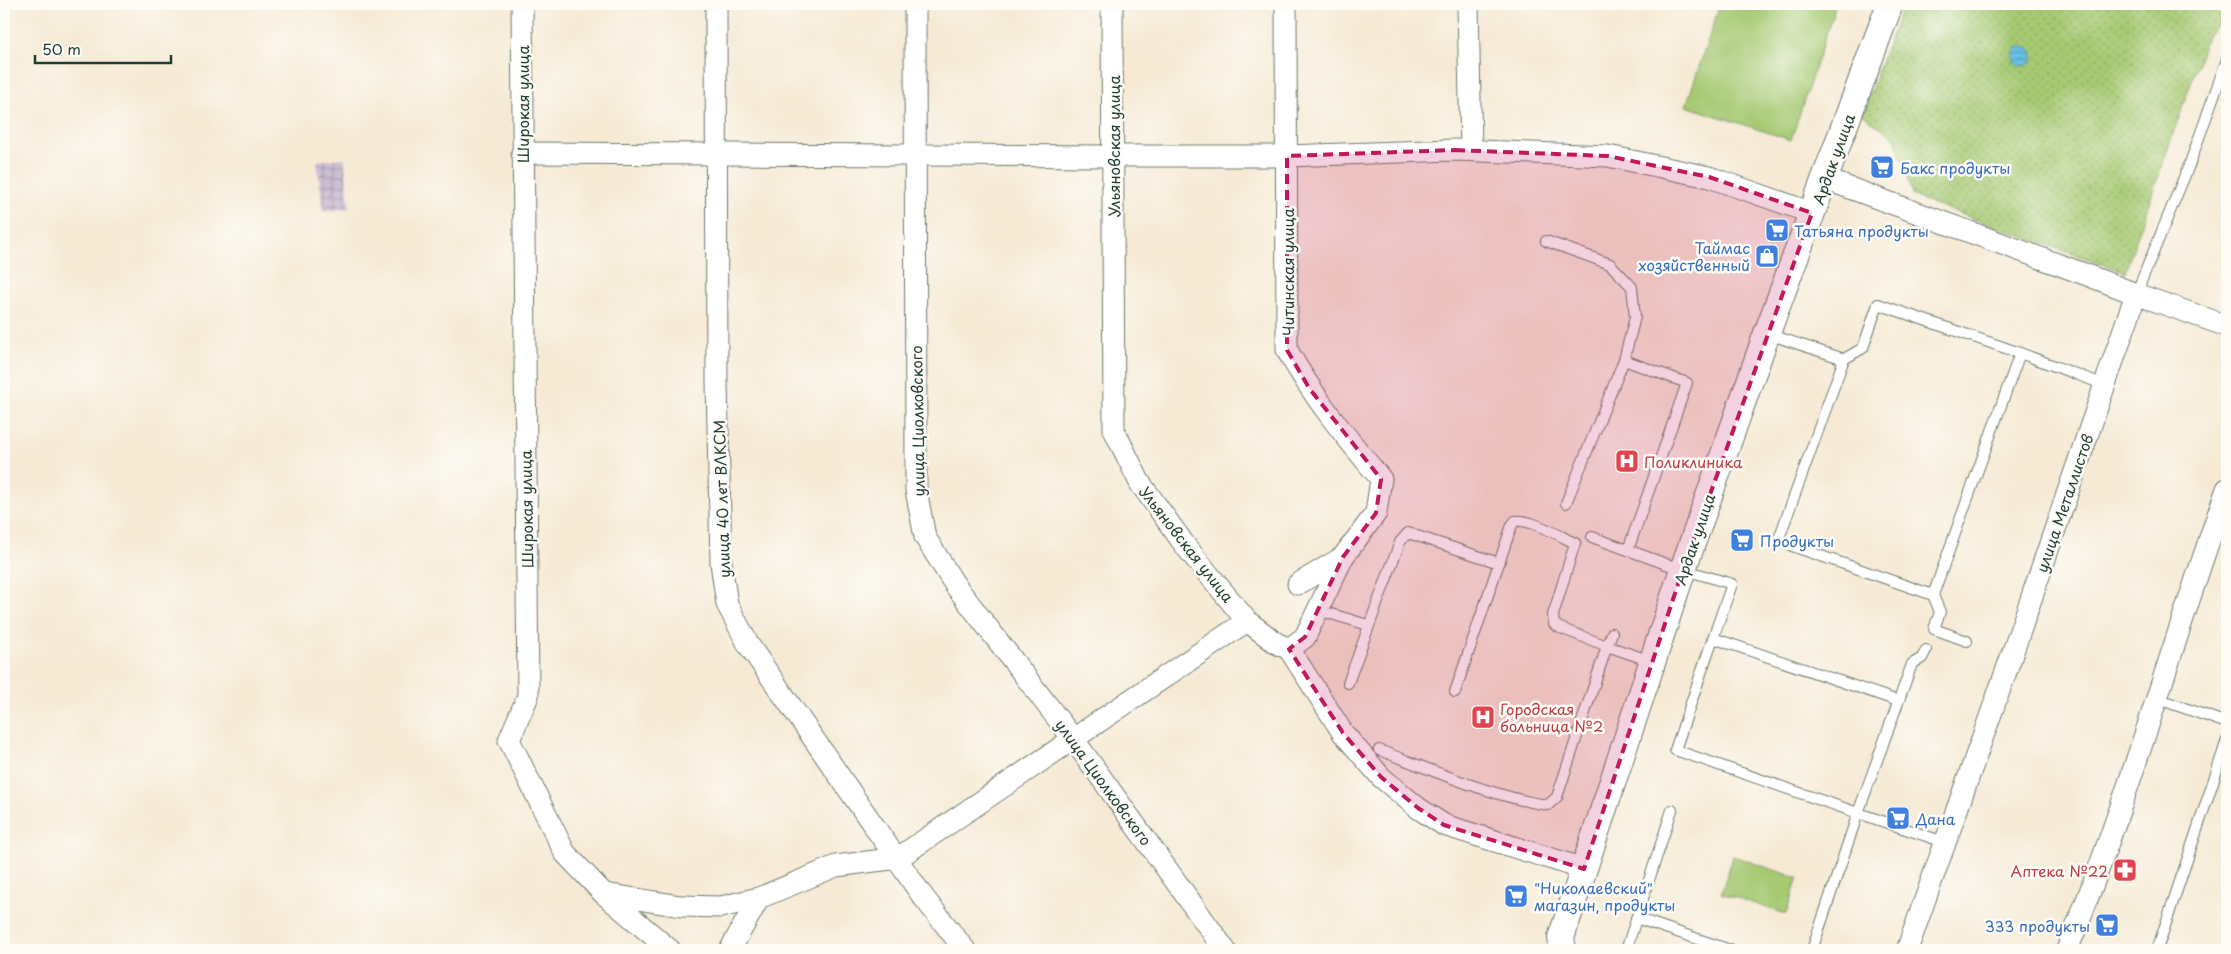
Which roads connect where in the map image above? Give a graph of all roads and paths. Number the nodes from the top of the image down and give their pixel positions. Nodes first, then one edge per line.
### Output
1 (522, 4) edge
2 (716, 4) edge
3 (915, 4) edge
4 (1112, 4) edge
5 (1286, 4) edge
6 (1468, 4) edge
7 (1890, 4) edge
8 (2227, 59) edge
9 (1471, 150) junction
10 (522, 153) junction
11 (716, 154) junction
12 (916, 154) junction
13 (1113, 156) junction
14 (1287, 156) junction
15 (1825, 179) junction
16 (1812, 213) junction
17 (1546, 241) dead end
18 (2136, 294) junction
19 (2227, 326) edge
20 (1767, 333) junction
21 (2020, 354) junction
22 (1844, 359) junction
23 (1624, 360) junction
24 (2105, 385) junction
25 (2226, 498) edge
26 (1566, 503) dead end
27 (1592, 538) dead end
28 (1628, 550) junction
29 (1343, 557) junction
30 (1499, 564) junction
31 (1683, 569) junction
32 (1298, 584) dead end
33 (1933, 595) junction
34 (1318, 610) junction
35 (1248, 621) junction
36 (1368, 626) junction
37 (1612, 633) dead end
38 (1713, 638) junction
39 (1967, 641) dead end
40 (1607, 646) junction
41 (1289, 649) junction
42 (1926, 650) dead end
43 (1651, 661) junction
44 (1348, 683) dead end
45 (1455, 692) dead end
46 (2156, 698) junction
47 (1898, 702) junction
48 (2227, 723) edge
49 (1074, 740) junction
50 (2227, 740) edge
51 (1379, 750) dead end
52 (1672, 810) dead end
53 (1858, 813) junction
54 (1944, 842) junction
55 (898, 858) junction
56 (1584, 869) junction
57 (604, 894) junction
58 (759, 898) junction
59 (1636, 918) junction
60 (1562, 944) edge
61 (670, 950) edge
62 (730, 950) edge
63 (965, 950) edge
64 (1225, 950) edge
65 (1626, 950) edge
66 (1730, 950) edge
67 (1812, 950) edge
68 (1906, 950) edge
69 (2067, 950) edge
70 (2157, 950) edge

1 - 10 street, Широкая улица
2 - 11 street, улица 40 лет ВЛКСМ
3 - 12 street, улица Циолковского
4 - 13 street, Ульяновская улица
5 - 14 street, Читинская улица
6 - 9 street
7 - 15 street, Ардак улица
8 - 18 lane, улица Металлистов
9 - 14 street
9 - 16 street
10 - 11 street
10 - 57 street, Широкая улица
11 - 12 street
11 - 55 street, улица 40 лет ВЛКСМ
12 - 13 street
12 - 49 street, улица Циолковского
13 - 14 street
13 - 35 street, Ульяновская улица
14 - 29 street, Читинская улица
15 - 16 street, Ардак улица
15 - 18 street
16 - 20 street, Ардак улица
17 - 23 lane
18 - 19 street
18 - 24 street, улица Металлистов
20 - 22 lane
20 - 31 street, Ардак улица
21 - 22 lane
21 - 24 lane
21 - 33 lane
22 - 33 lane
23 - 26 lane
23 - 28 lane
24 - 54 street, улица Металлистов
25 - 46 street
27 - 28 lane
28 - 31 lane
29 - 32 street
29 - 34 street
30 - 36 lane
30 - 40 lane
30 - 45 lane
31 - 38 lane
31 - 43 street, Ардак улица
33 - 39 lane
34 - 36 lane
34 - 41 street
35 - 41 street, Ульяновская улица
35 - 49 street
36 - 44 lane
37 - 40 lane
38 - 47 lane
38 - 53 lane
40 - 43 lane
40 - 51 lane
41 - 56 street, Ульяновская улица
42 - 47 lane
43 - 56 street, Ардак улица
46 - 48 lane
46 - 69 street
47 - 53 lane
49 - 55 street
49 - 64 street, улица Циолковского
50 - 70 lane
52 - 59 lane
53 - 54 lane
53 - 67 lane
54 - 68 street, улица Металлистов
55 - 58 street
55 - 63 street, улица 40 лет ВЛКСМ
56 - 60 street, Ардак улица
57 - 58 street
57 - 61 street, Широкая улица
58 - 62 street
59 - 65 lane
59 - 66 lane

